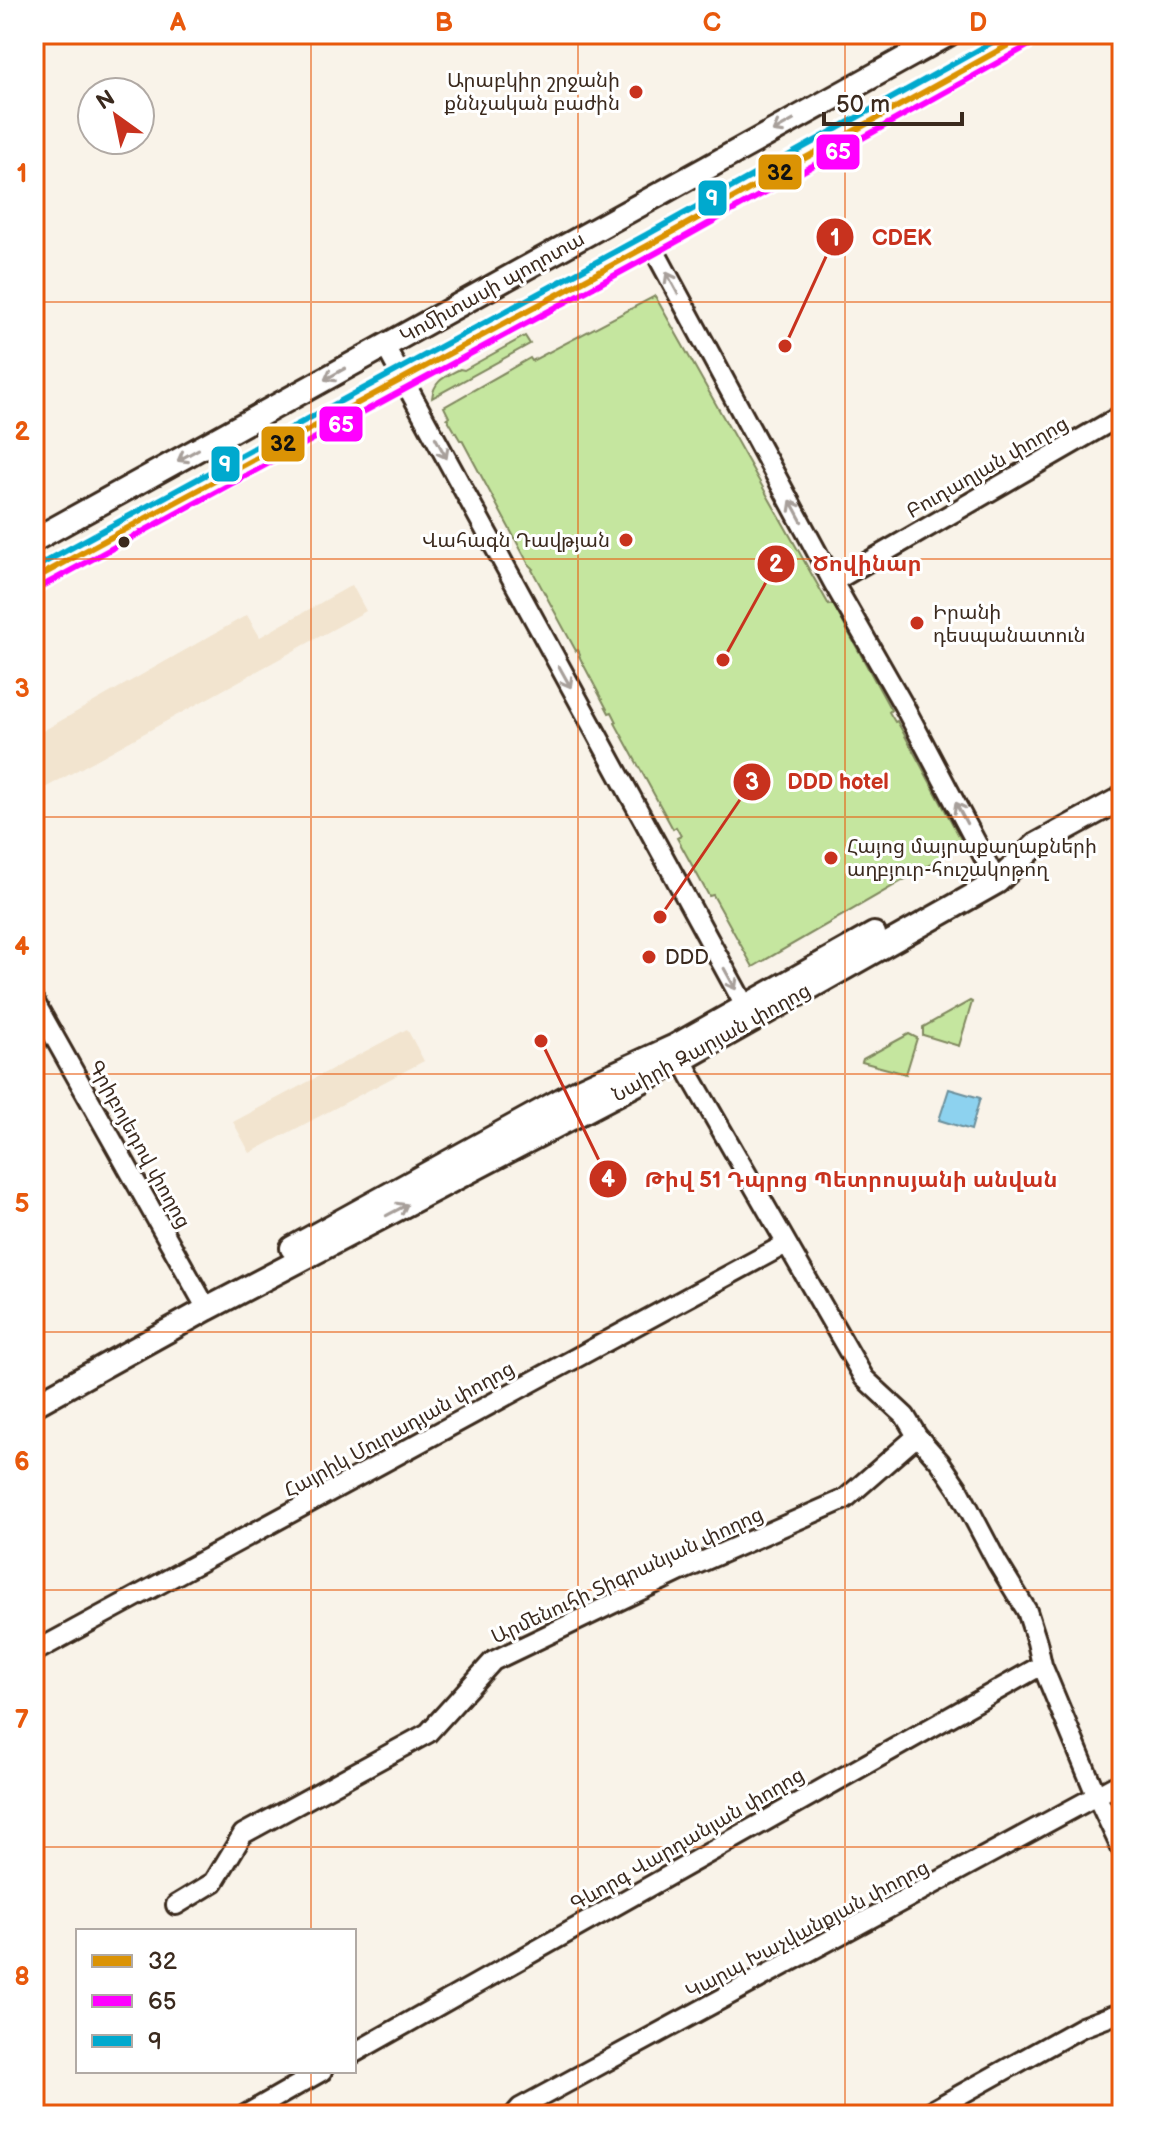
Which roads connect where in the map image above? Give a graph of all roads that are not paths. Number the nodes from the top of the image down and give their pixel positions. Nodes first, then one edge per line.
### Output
1 (949, 34) edge
2 (1028, 34) edge
3 (651, 244) junction
4 (385, 346) junction
5 (404, 379) junction
6 (1122, 415) edge
7 (34, 540) edge
8 (34, 579) edge
9 (833, 582) junction
10 (1122, 798) edge
11 (993, 875) junction
12 (34, 1001) edge
13 (745, 1006) junction
14 (34, 1026) edge
15 (678, 1053) junction
16 (786, 1244) junction
17 (199, 1307) junction
18 (34, 1388) edge
19 (34, 1405) edge
20 (917, 1436) junction
21 (34, 1652) edge
22 (1042, 1665) junction
23 (1122, 1782) edge
24 (1097, 1797) junction
25 (1122, 1850) edge
26 (176, 1905) dead end
27 (1122, 2012) edge
28 (356, 2052) edge
29 (318, 2073) edge
30 (245, 2115) edge
31 (514, 2115) edge
32 (924, 2115) edge

1 -> 4 main road, Կոմիտասի պողոտա
2 - 3 main road, Կոմիտասի պողոտա
3 - 5 main road, Կոմիտասի պողոտա
9 -> 3 street
4 - 5 street
4 -> 7 main road, Կոմիտասի պողոտա
5 - 8 main road, Կոմիտասի պողոտա
5 -> 13 street
6 - 9 street, Բուդաղյան փողոց
11 -> 9 street
10 - 11 main road, Նաիրի Զարյան փողոց
11 - 13 main road, Նաիրի Զարյան փողոց
11 - 15 main road, Նաիրի Զարյան փողոց
12 - 17 street, Գրիբոյեդով փողոց
13 - 15 main road, Նաիրի Զարյան փողոց
14 - 17 street, Գրիբոյեդով փողոց
15 - 16 street
15 - 17 main road, Նաիրի Զարյան փողոց
16 - 20 street
16 - 21 street, Հայրիկ Մուրադյան փողոց
17 - 18 main road, Նաիրի Զարյան փողոց
17 - 19 main road, Նաիրի Զարյան փողոց
20 - 22 street
20 - 26 street, Արմենուհի Տիգրանյան փողոց
22 - 24 street
22 - 28 street, Գևորգ Վարդանյան փողոց
23 - 24 street, Կարպ Խաչվանքյան փողոց
24 - 25 street
24 - 31 street, Կարպ Խաչվանքյան փողոց
27 - 32 street
29 - 30 street

